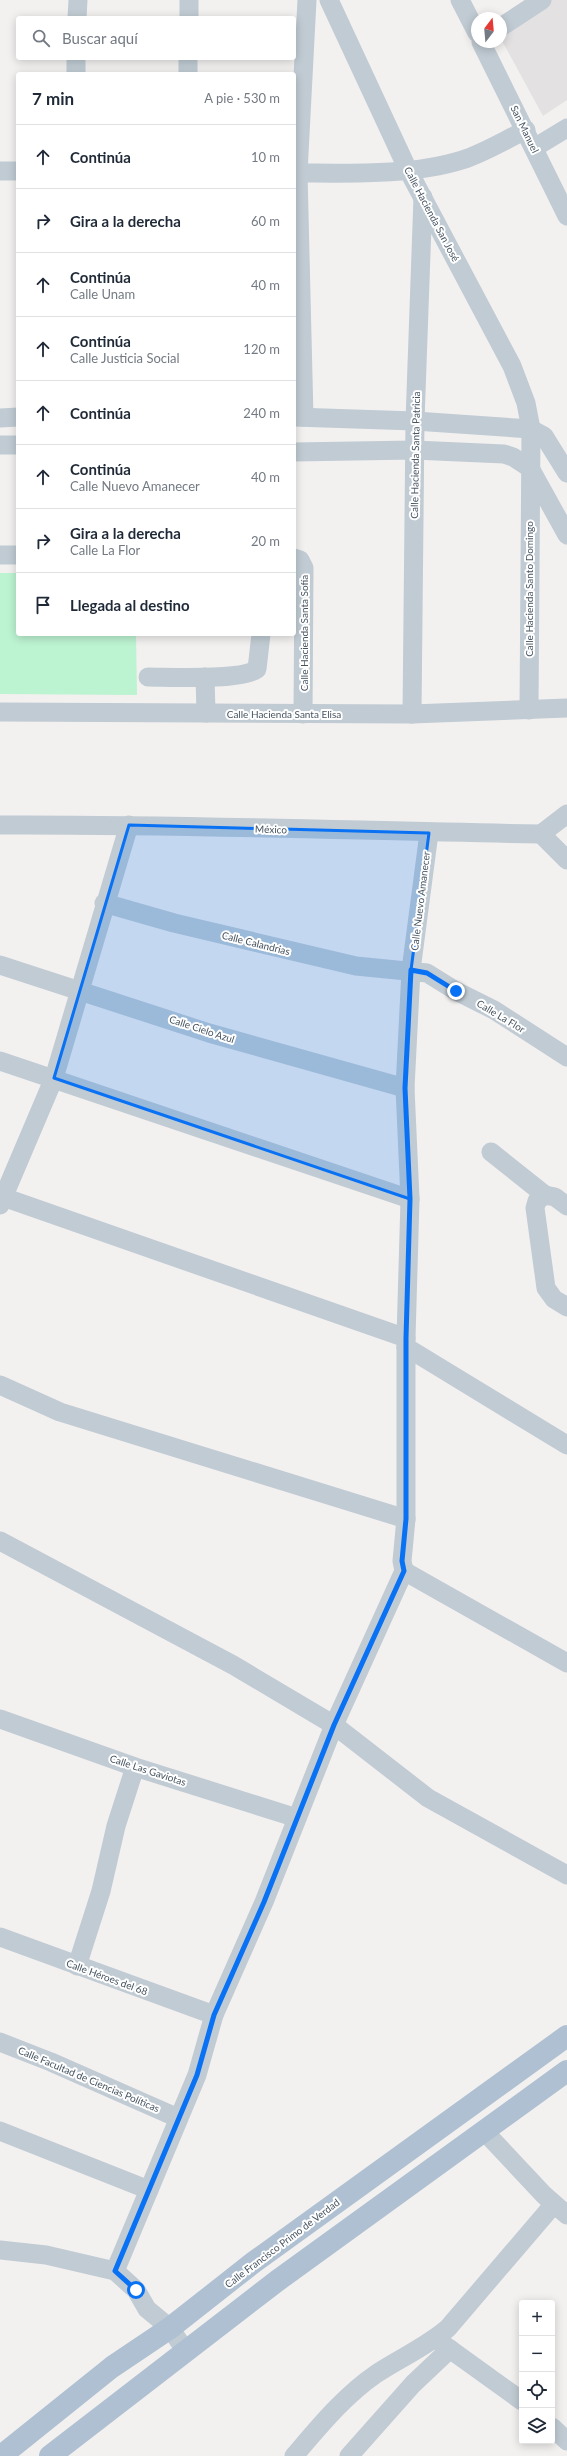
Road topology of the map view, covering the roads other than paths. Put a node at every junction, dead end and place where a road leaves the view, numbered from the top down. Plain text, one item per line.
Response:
1 (78, 0) edge
2 (189, 0) edge
3 (307, 0) edge
4 (329, 0) edge
5 (460, 0) edge
6 (542, 0) edge
7 (78, 16) edge
8 (189, 16) edge
9 (471, 21) edge
10 (507, 23) edge
11 (484, 48) edge
12 (76, 60) edge
13 (188, 60) edge
14 (76, 72) edge
15 (188, 72) edge
16 (567, 128) edge
17 (526, 130) junction
18 (534, 148) junction
19 (408, 170) junction
20 (0, 171) edge
21 (16, 171) edge
22 (296, 173) edge
23 (423, 197) junction
24 (567, 216) edge
25 (16, 417) edge
26 (299, 417) edge
27 (0, 418) edge
28 (415, 421) junction
29 (531, 429) junction
30 (0, 445) edge
31 (16, 445) edge
32 (414, 450) junction
33 (296, 452) edge
34 (530, 468) junction
35 (567, 473) edge
36 (567, 535) edge
37 (0, 555) edge
38 (16, 556) edge
39 (296, 559) edge
40 (261, 636) edge
41 (148, 677) dead end
42 (205, 677) junction
43 (567, 708) edge
44 (528, 710) junction
45 (0, 712) edge
46 (206, 713) junction
47 (303, 714) junction
48 (412, 714) junction
49 (567, 814) edge
50 (0, 825) edge
51 (129, 825) junction
52 (429, 833) junction
53 (541, 834) junction
54 (567, 860) edge
55 (104, 903) junction
56 (0, 965) edge
57 (411, 970) junction
58 (80, 989) junction
59 (567, 1057) edge
60 (0, 1061) edge
61 (54, 1078) junction
62 (405, 1088) junction
63 (491, 1152) dead end
64 (545, 1195) junction
65 (1, 1199) edge
66 (410, 1199) junction
67 (567, 1206) edge
68 (567, 1307) edge
69 (406, 1342) junction
70 (0, 1386) edge
71 (567, 1445) edge
72 (406, 1519) junction
73 (0, 1540) edge
74 (404, 1571) junction
75 (567, 1663) edge
76 (0, 1719) edge
77 (334, 1725) junction
78 (135, 1766) junction
79 (297, 1818) junction
80 (567, 1875) edge
81 (0, 1937) edge
82 (77, 1966) junction
83 (214, 2015) junction
84 (567, 2036) edge
85 (0, 2042) edge
86 (567, 2070) edge
87 (178, 2118) junction
88 (0, 2131) edge
89 (484, 2131) junction
90 (149, 2190) junction
91 (561, 2209) edge
92 (0, 2250) edge
93 (115, 2271) junction
94 (170, 2328) junction
95 (443, 2344) junction
96 (185, 2350) junction
97 (519, 2399) edge
98 (555, 2430) edge
99 (567, 2441) edge
100 (1, 2456) edge
101 (50, 2456) edge
102 (294, 2456) edge
103 (349, 2456) edge

1 - 7 street
2 - 8 street
3 - 22 street
4 - 19 street, Calle Hacienda San José
5 - 9 street
6 - 10 street
11 - 17 street, San Manuel
12 - 14 street
13 - 15 street
16 - 18 street
17 - 18 street, San Manuel
17 - 19 street
18 - 24 street, San Manuel
19 - 22 street
19 - 23 street, Calle Hacienda San José
20 - 21 street
22 - 26 street
23 - 28 street, Calle Hacienda Santa Patricia
23 - 29 street, Calle Hacienda San José
25 - 27 street
26 - 28 street
28 - 29 street
28 - 32 street, Calle Hacienda Santa Patricia
29 - 34 street, Calle Hacienda San José
29 - 35 street
30 - 31 street
32 - 33 street
32 - 34 street
32 - 48 street, Calle Hacienda Santa Patricia
34 - 36 street
34 - 44 street, Calle Hacienda Santo Domingo
37 - 38 street
39 - 47 street, Calle Hacienda Santa Sofía
40 - 42 street
41 - 42 street
42 - 46 street
43 - 44 street, Calle Hacienda Santa Elisa
44 - 48 street, Calle Hacienda Santa Elisa
45 - 46 street, Calle Hacienda Santa Elisa
46 - 47 street, Calle Hacienda Santa Elisa
47 - 48 street, Calle Hacienda Santa Elisa
49 - 53 street
50 - 51 street, México
51 - 52 street, México
51 - 55 street
52 - 53 street, México
52 - 57 street, Calle Nuevo Amanecer
53 - 54 street
55 - 57 street, Calle Calandrias
55 - 58 street
56 - 58 street, Calle Cielo Azul
57 - 59 street, Calle La Flor
57 - 62 street, Calle Nuevo Amanecer
58 - 61 street
58 - 62 street, Calle Cielo Azul
60 - 61 street
61 - 65 street
61 - 66 street
62 - 66 street, Calle Nuevo Amanecer
63 - 64 street
64 - 67 street
64 - 68 street
65 - 69 street
66 - 69 street, Calle Nuevo Amanecer
69 - 71 street
69 - 72 street, Calle Nuevo Amanecer
70 - 72 street
72 - 74 street, Calle Nuevo Amanecer
73 - 77 street
74 - 75 street
74 - 77 street
76 - 78 street, Calle Las Gaviotas
77 - 79 street
77 - 80 street
78 - 79 street, Calle Las Gaviotas
78 - 82 street
79 - 83 street
81 - 82 street, Calle Héroes del 68
82 - 83 street, Calle Héroes del 68
83 - 87 street
84 - 94 main road, Calle Francisco Primo de Verdad
85 - 87 street, Calle Facultad de Ciencias Políticas
86 - 89 main road
87 - 90 street
88 - 90 street
89 - 91 street
89 - 96 main road
90 - 93 street
91 - 95 street
92 - 93 street
93 - 94 street
94 - 96 street
94 - 100 main road, Calle Francisco Primo de Verdad
95 - 97 street
95 - 102 street
95 - 103 street
96 - 101 main road
98 - 99 street

